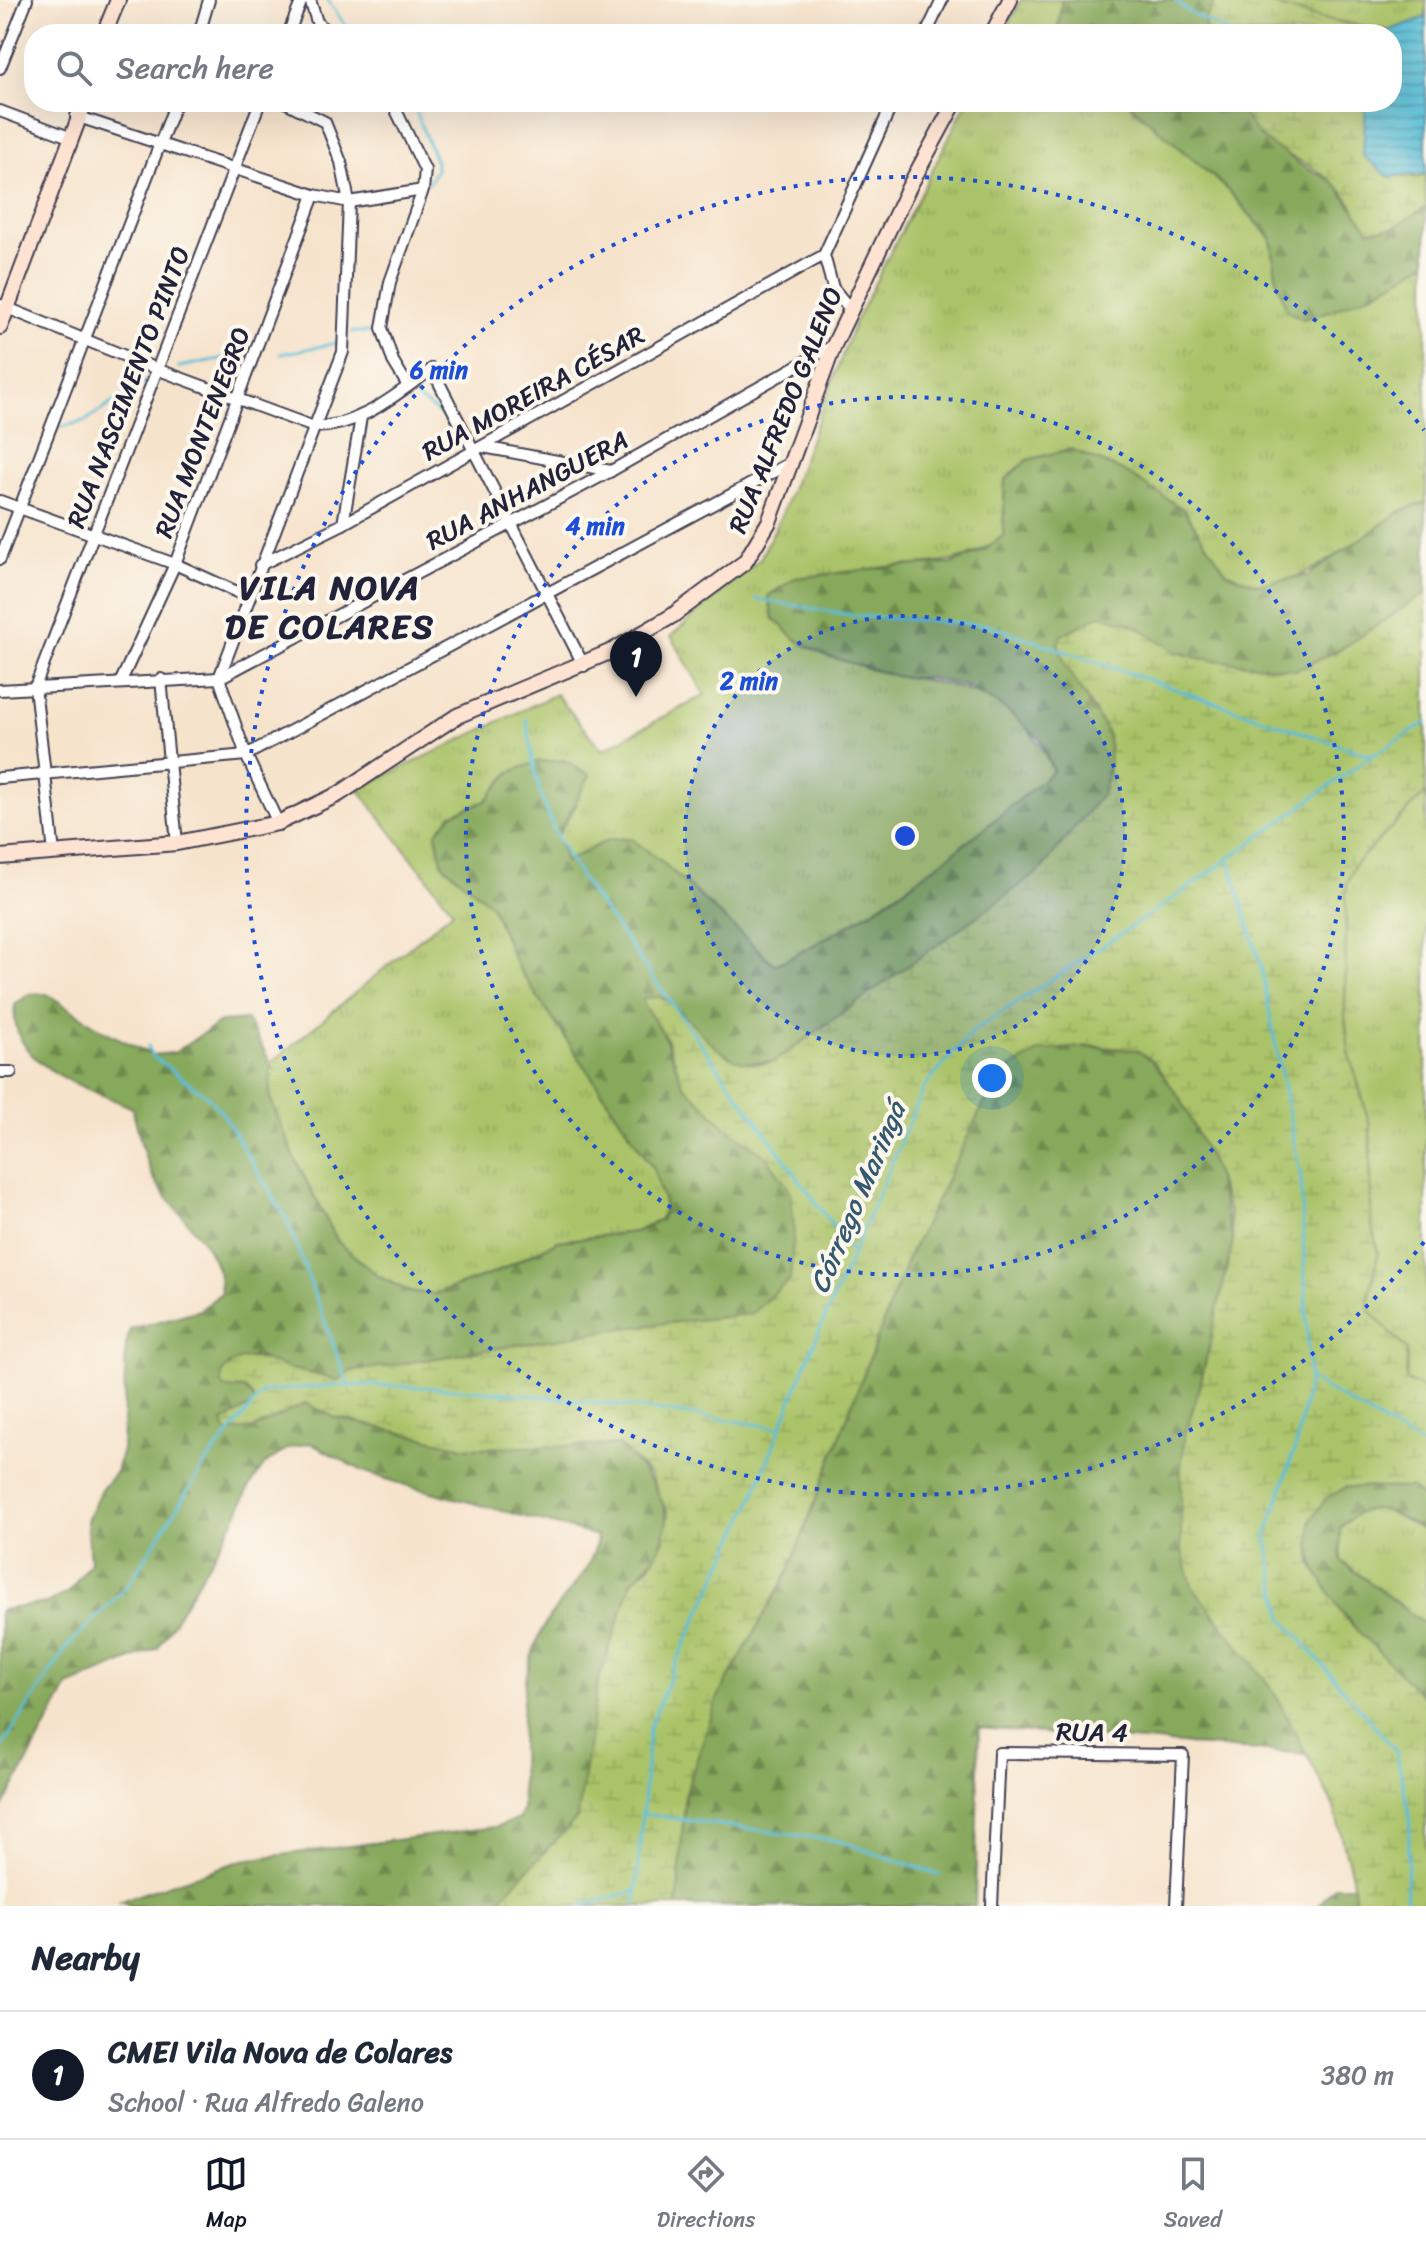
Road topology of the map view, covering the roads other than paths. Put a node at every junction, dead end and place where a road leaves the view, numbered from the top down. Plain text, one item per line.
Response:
1 (27, 0) edge
2 (118, 0) edge
3 (125, 0) edge
4 (209, 0) edge
5 (302, 0) edge
6 (310, 0) edge
7 (942, 0) edge
8 (1010, 0) edge
9 (108, 24) edge
10 (116, 24) edge
11 (202, 24) edge
12 (292, 24) edge
13 (319, 24) edge
14 (931, 24) edge
15 (997, 24) edge
16 (0, 68) edge
17 (0, 111) edge
18 (77, 112) edge
19 (79, 112) edge
20 (172, 112) edge
21 (256, 112) edge
22 (305, 112) edge
23 (397, 112) edge
24 (888, 112) edge
25 (950, 112) edge
26 (68, 136) junction
27 (158, 145) junction
28 (235, 170) junction
29 (423, 190) junction
30 (314, 195) junction
31 (349, 202) junction
32 (824, 255) junction
33 (2, 305) edge
34 (850, 309) junction
35 (0, 327) edge
36 (84, 338) junction
37 (834, 345) junction
38 (159, 370) junction
39 (408, 386) junction
40 (239, 398) junction
41 (361, 417) junction
42 (314, 427) junction
43 (479, 449) junction
44 (792, 462) junction
45 (611, 471) junction
46 (0, 501) edge
47 (20, 509) junction
48 (343, 524) junction
49 (512, 524) junction
50 (94, 536) junction
51 (0, 559) edge
52 (175, 564) junction
53 (260, 565) junction
54 (550, 595) junction
55 (248, 597) junction
56 (584, 666) junction
57 (219, 678) junction
58 (161, 679) junction
59 (121, 681) junction
60 (35, 687) junction
61 (0, 690) edge
62 (246, 755) junction
63 (169, 763) junction
64 (44, 775) junction
65 (0, 778) edge
66 (278, 823) junction
67 (177, 843) junction
68 (54, 853) junction
69 (0, 857) edge
70 (992, 1906) edge
71 (1176, 1906) edge

1 - 16 street
2 - 9 street
3 - 10 street
4 - 11 street
5 - 12 street
6 - 13 street
7 - 14 street
8 - 15 street
17 - 26 street
18 - 26 street
19 - 27 street
20 - 27 street
21 - 28 street, RUA NASCIMENTO PINTO
22 - 31 street
23 - 29 street
24 - 32 street
25 - 34 street, RUA ALFREDO GALENO
26 - 33 street
27 - 28 street
27 - 36 street
28 - 30 street
28 - 38 street, RUA NASCIMENTO PINTO
29 - 31 street
29 - 39 street
30 - 31 street
30 - 40 street, RUA MONTENEGRO
31 - 42 street
32 - 34 street
32 - 43 street, RUA MOREIRA CÉSAR
33 - 35 street
33 - 36 street
34 - 37 street, RUA ALFREDO GALENO
36 - 38 street
36 - 47 street
37 - 44 street, RUA ALFREDO GALENO
37 - 45 street, RUA ANHANGUERA
38 - 40 street
38 - 50 street, RUA NASCIMENTO PINTO
39 - 41 street
39 - 43 street
40 - 42 street
40 - 52 street, RUA MONTENEGRO
41 - 42 street
41 - 48 street
42 - 53 street
43 - 45 street
43 - 48 street, RUA MOREIRA CÉSAR
43 - 49 street
44 - 54 street
44 - 56 street, RUA ALFREDO GALENO
45 - 49 street, RUA ANHANGUERA
46 - 47 street
47 - 50 street
47 - 51 street
48 - 53 street, RUA MOREIRA CÉSAR
49 - 54 street
49 - 57 street, RUA ANHANGUERA
50 - 52 street
50 - 60 street, RUA NASCIMENTO PINTO
52 - 55 street
52 - 59 street, RUA MONTENEGRO
53 - 55 street
54 - 56 street
54 - 62 street
55 - 57 street
56 - 66 street, RUA ALFREDO GALENO
57 - 58 street, RUA ANHANGUERA
57 - 62 street
58 - 59 street, RUA ANHANGUERA
58 - 63 street
59 - 60 street, RUA ANHANGUERA
60 - 61 street, RUA ANHANGUERA
60 - 64 street
62 - 63 street
62 - 66 street
63 - 64 street
63 - 67 street
64 - 65 street
64 - 68 street
66 - 67 street, RUA ALFREDO GALENO
67 - 68 street, RUA ALFREDO GALENO
68 - 69 street, RUA ALFREDO GALENO
70 - 71 street, RUA 4

